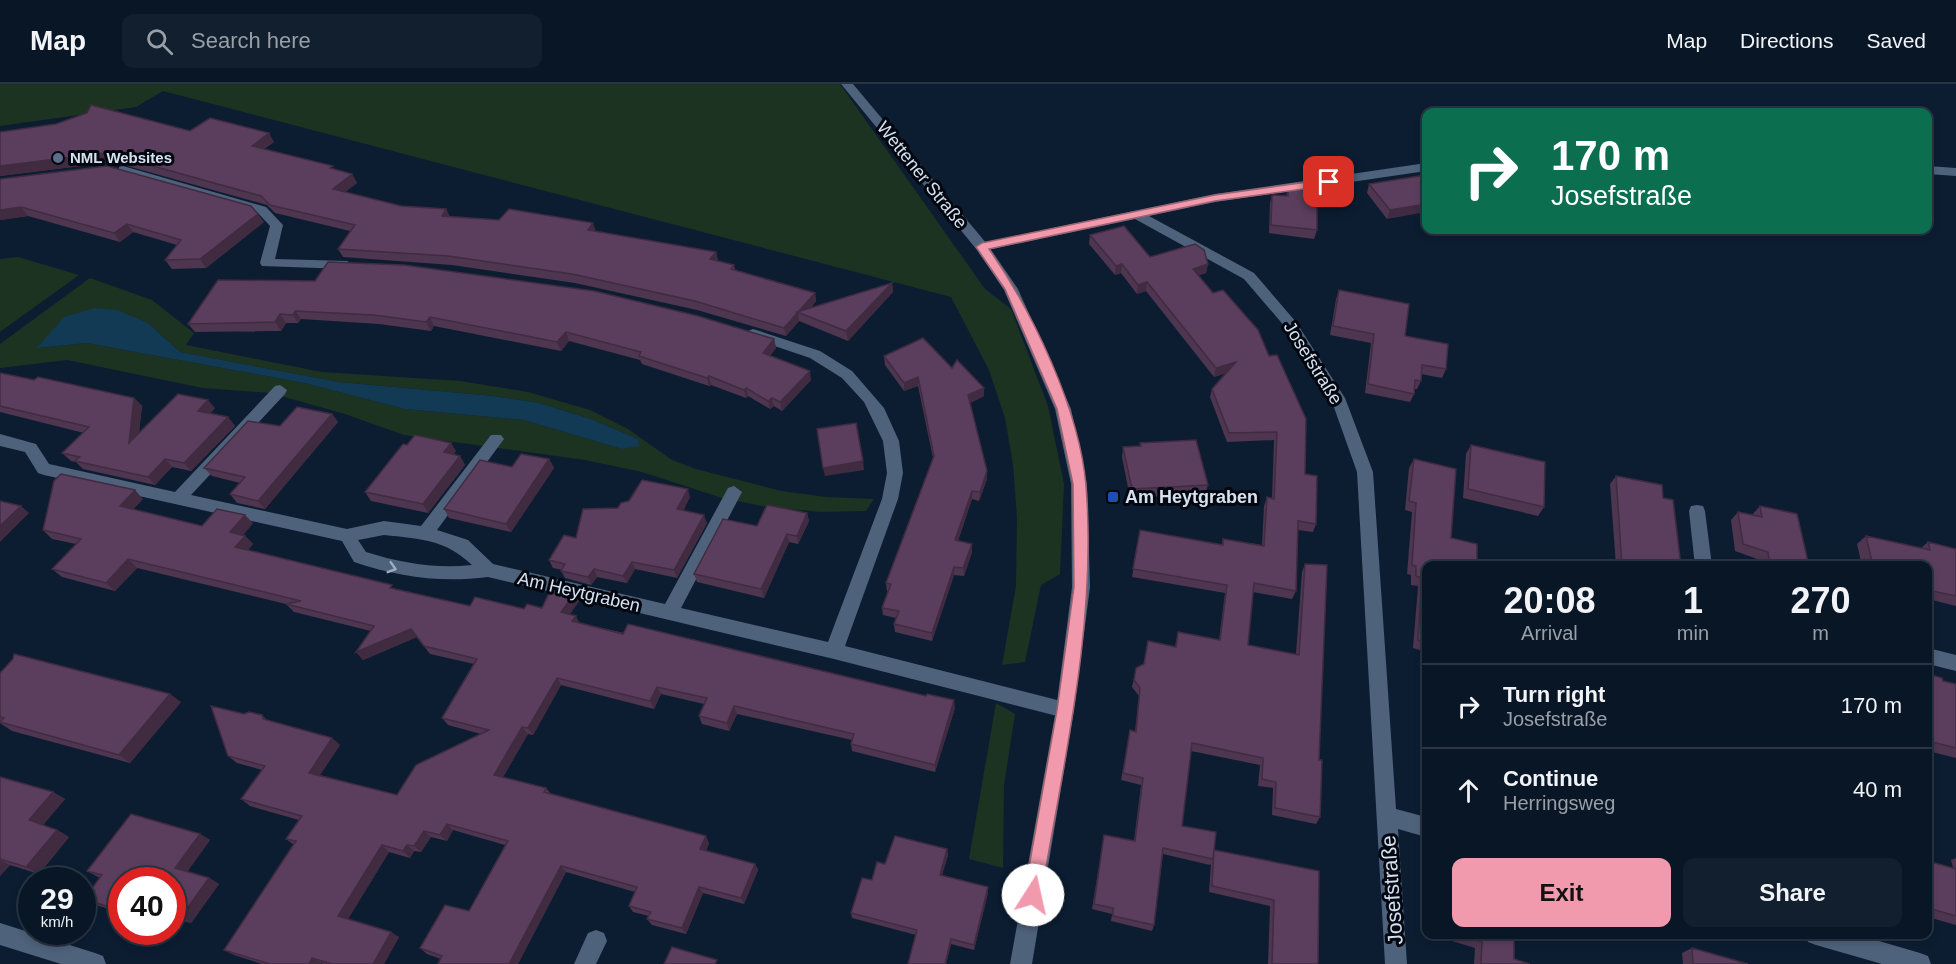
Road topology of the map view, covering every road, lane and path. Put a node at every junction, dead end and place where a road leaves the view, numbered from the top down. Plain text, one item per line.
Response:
1 (847, 84) edge
2 (1422, 168) edge
3 (102, 169) edge
4 (1932, 170) edge
5 (1956, 172) edge
6 (1134, 213) junction
7 (982, 247) junction
8 (361, 265) edge
9 (734, 328) edge
10 (280, 390) dead end
11 (496, 439) dead end
12 (0, 440) edge
13 (734, 492) dead end
14 (180, 497) junction
15 (1697, 511) dead end
16 (425, 533) junction
17 (347, 536) junction
18 (1703, 561) edge
19 (488, 570) junction
20 (669, 613) junction
21 (834, 651) junction
22 (1932, 657) edge
23 (1956, 663) edge
24 (1065, 710) junction
25 (1387, 816) junction
26 (1422, 826) edge
27 (0, 934) edge
28 (1833, 939) edge
29 (596, 941) dead end
30 (95, 964) edge
31 (585, 964) edge
32 (1020, 964) edge
33 (1396, 964) edge
34 (1920, 964) edge

1 - 7 street, Wettener Straße
2 - 6 street
3 - 8 street
4 - 5 street
6 - 7 street
6 - 25 street, Josefstraße
7 - 24 street, Wettener Straße
9 - 21 street
10 - 14 street
11 - 16 street
12 - 14 street
13 - 20 street
14 - 17 street
15 - 18 street
16 - 17 street
16 - 19 street
17 -> 19 street, Am Heytgraben
19 - 20 street, Am Heytgraben
20 - 21 street, Am Heytgraben
21 - 24 street, Am Heytgraben
22 - 23 street
24 - 32 street, Wettener Straße
25 - 26 street, Josefstraße
25 - 33 street, Josefstraße
27 - 30 street
28 - 34 street
29 - 31 street

